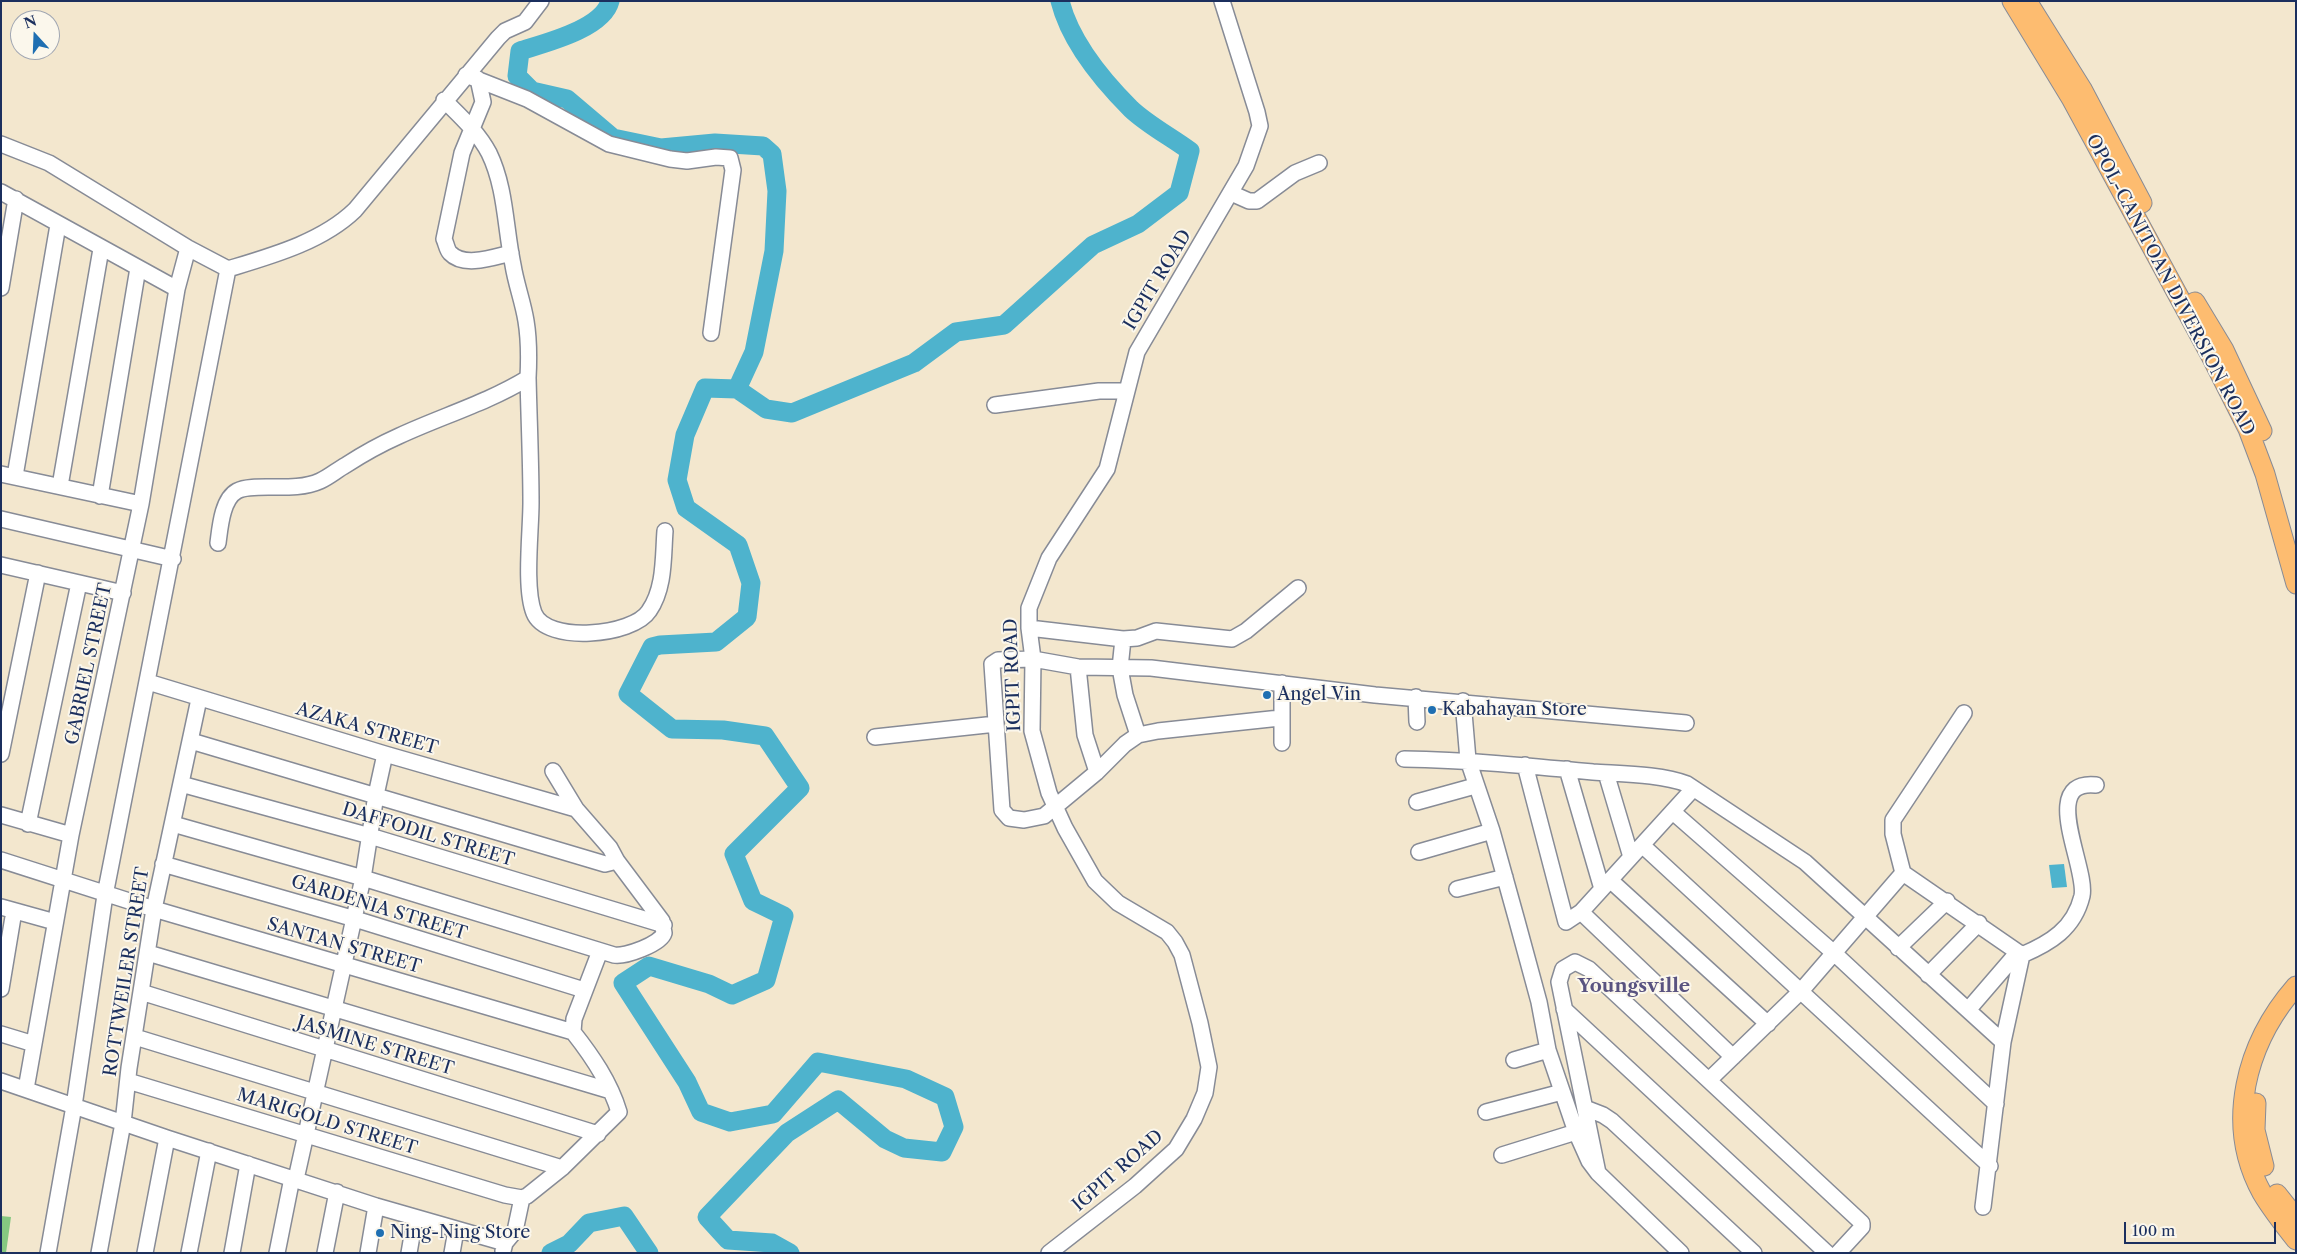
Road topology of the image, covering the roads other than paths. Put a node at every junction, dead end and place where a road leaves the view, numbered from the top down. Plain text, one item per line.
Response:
1 (541, 1) edge
2 (1222, 1) edge
3 (2012, 1) edge
4 (2027, 1) edge
5 (472, 77) junction
6 (444, 100) junction
7 (472, 129) junction
8 (1, 144) edge
9 (1319, 163) dead end
10 (1, 192) edge
11 (1231, 193) junction
12 (16, 200) junction
13 (58, 225) junction
14 (101, 248) junction
15 (188, 248) junction
16 (511, 253) junction
17 (138, 268) junction
18 (228, 269) junction
19 (1, 288) edge
20 (177, 290) junction
21 (711, 333) dead end
22 (528, 378) junction
23 (1125, 392) junction
24 (995, 405) dead end
25 (8, 475) edge
26 (60, 486) junction
27 (100, 496) junction
28 (141, 504) junction
29 (1, 519) edge
30 (665, 530) dead end
31 (2296, 542) edge
32 (218, 543) dead end
33 (132, 549) junction
34 (173, 559) junction
35 (1, 564) edge
36 (38, 573) junction
37 (79, 583) junction
38 (2296, 584) edge
39 (1298, 588) dead end
40 (123, 593) junction
41 (1029, 628) junction
42 (1123, 639) junction
43 (1032, 659) junction
44 (1078, 667) junction
45 (1120, 668) junction
46 (148, 682) junction
47 (1282, 683) junction
48 (1416, 697) junction
49 (200, 699) junction
50 (1463, 701) junction
51 (1964, 713) dead end
52 (1280, 718) junction
53 (1417, 722) dead end
54 (1686, 722) dead end
55 (996, 724) junction
56 (1138, 735) junction
57 (875, 737) dead end
58 (190, 741) junction
59 (1282, 743) dead end
60 (1, 754) edge
61 (385, 754) junction
62 (1404, 759) dead end
63 (1468, 760) junction
64 (1525, 765) junction
65 (1567, 769) junction
66 (553, 771) dead end
67 (1097, 772) junction
68 (1606, 773) junction
69 (181, 784) junction
70 (2096, 785) dead end
71 (1475, 786) junction
72 (1693, 788) junction
73 (376, 795) junction
74 (1417, 802) dead end
75 (1055, 808) junction
76 (576, 809) junction
77 (1673, 812) junction
78 (1, 814) edge
79 (28, 824) junction
80 (173, 824) junction
81 (1492, 832) junction
82 (71, 835) junction
83 (370, 836) junction
84 (1642, 846) junction
85 (1419, 852) dead end
86 (1631, 857) junction
87 (1, 860) edge
88 (616, 861) junction
89 (163, 864) junction
90 (1903, 873) junction
91 (363, 878) junction
92 (1505, 878) junction
93 (63, 880) junction
94 (1606, 885) junction
95 (1458, 889) dead end
96 (105, 894) junction
97 (1947, 902) junction
98 (8, 909) edge
99 (154, 909) junction
100 (1582, 912) junction
101 (1864, 917) junction
102 (355, 919) junction
103 (55, 922) junction
104 (1978, 923) junction
105 (664, 925) junction
106 (1898, 948) junction
107 (600, 951) junction
108 (148, 953) junction
109 (1834, 953) junction
110 (2020, 953) junction
111 (345, 965) junction
112 (1928, 975) junction
113 (2296, 986) edge
114 (1, 989) edge
115 (584, 990) junction
116 (1801, 991) junction
117 (141, 992) junction
118 (2296, 1004) edge
119 (333, 1009) junction
120 (1564, 1009) junction
121 (1968, 1010) junction
122 (1768, 1024) junction
123 (573, 1032) junction
124 (1, 1034) edge
125 (135, 1037) junction
126 (2003, 1042) junction
127 (34, 1044) junction
128 (324, 1050) junction
129 (1548, 1050) junction
130 (1733, 1057) junction
131 (1514, 1060) dead end
132 (1, 1080) edge
133 (1709, 1080) junction
134 (128, 1081) junction
135 (26, 1089) junction
136 (612, 1091) junction
137 (1562, 1092) junction
138 (315, 1093) junction
139 (1996, 1104) junction
140 (74, 1106) junction
141 (1585, 1108) junction
142 (1486, 1112) dead end
143 (123, 1123) junction
144 (1576, 1132) junction
145 (598, 1134) junction
146 (305, 1136) junction
147 (166, 1138) junction
148 (209, 1151) junction
149 (1502, 1155) dead end
150 (248, 1164) junction
151 (1990, 1166) junction
152 (562, 1168) junction
153 (1598, 1173) junction
154 (294, 1178) junction
155 (337, 1192) junction
156 (519, 1198) junction
157 (376, 1206) junction
158 (1983, 1207) dead end
159 (415, 1218) junction
160 (2296, 1218) edge
161 (456, 1230) junction
162 (2296, 1240) edge
163 (504, 1248) edge
164 (48, 1253) edge
165 (99, 1253) edge
166 (145, 1253) edge
167 (189, 1253) edge
168 (232, 1253) edge
169 (278, 1253) edge
170 (325, 1253) edge
171 (368, 1253) edge
172 (409, 1253) edge
173 (452, 1253) edge
174 (1049, 1253) edge
175 (1681, 1253) edge
176 (1754, 1253) edge
177 (1827, 1253) edge
178 (1838, 1253) edge

1 - 5 street
2 - 11 street, IGPIT ROAD
3 - 38 main road, OPOL-CANITOAN DIVERSION ROAD
4 - 31 main road, OPOL-CANITOAN DIVERSION ROAD
5 - 6 street
5 - 7 street
5 - 21 street
6 - 7 street
6 - 18 street
7 - 16 street
7 - 16 street
8 - 15 street
9 - 11 street
10 - 12 street
11 - 23 street, IGPIT ROAD
12 - 13 street
12 - 19 street
13 - 14 street
13 - 25 street
14 - 17 street
14 - 26 street
15 - 18 street
15 - 20 street, GABRIEL STREET
16 - 22 street
17 - 20 street
17 - 27 street
18 - 34 street
20 - 28 street, GABRIEL STREET
22 - 30 street
22 - 32 street
23 - 24 street
23 - 41 street, IGPIT ROAD
25 - 26 street
26 - 27 street
27 - 28 street
28 - 33 street, GABRIEL STREET
29 - 33 street
33 - 34 street
33 - 40 street, GABRIEL STREET
34 - 46 street
35 - 36 street
36 - 37 street
36 - 60 street
37 - 40 street
37 - 79 street
39 - 42 street
40 - 82 street, GABRIEL STREET
41 - 42 street
41 - 43 street, IGPIT ROAD
42 - 45 street
43 - 44 street
43 - 55 street
43 - 75 street, IGPIT ROAD
44 - 45 street
44 - 67 street
45 - 47 street
45 - 56 street
46 - 49 street, AZAKA STREET
46 - 96 street
47 - 48 street
47 - 52 street
48 - 50 street
48 - 53 street
49 - 58 street, ROTTWEILER STREET
49 - 61 street, AZAKA STREET
50 - 54 street
50 - 63 street
51 - 90 street
52 - 56 street
52 - 59 street
55 - 57 street
55 - 75 street
56 - 67 street
58 - 69 street, ROTTWEILER STREET
58 - 73 street
61 - 73 street
61 - 76 street, AZAKA STREET
62 - 63 street
63 - 64 street
63 - 71 street
64 - 65 street
64 - 100 street
65 - 68 street
65 - 94 street
66 - 76 street
67 - 75 street
68 - 72 street
68 - 86 street
69 - 80 street, ROTTWEILER STREET
69 - 83 street, DAFFODIL STREET
70 - 110 street
71 - 74 street
71 - 81 street
72 - 77 street
72 - 101 street
73 - 83 street
73 - 88 street
75 - 174 street, IGPIT ROAD
76 - 88 street
77 - 84 street
77 - 109 street
78 - 79 street
79 - 82 street
80 - 89 street, ROTTWEILER STREET
80 - 91 street
81 - 85 street
81 - 92 street
82 - 93 street, GABRIEL STREET
83 - 91 street
83 - 105 street, DAFFODIL STREET
84 - 86 street
84 - 116 street
86 - 94 street
87 - 93 street, SANTAN STREET
88 - 105 street
89 - 99 street, ROTTWEILER STREET
89 - 102 street, GARDENIA STREET
90 - 97 street
90 - 101 street
91 - 102 street
91 - 107 street
92 - 95 street
92 - 129 street
93 - 96 street, SANTAN STREET
93 - 103 street, GABRIEL STREET
94 - 100 street
94 - 122 street
96 - 99 street, SANTAN STREET
96 - 140 street
97 - 104 street
97 - 106 street
98 - 103 street
98 - 114 street
99 - 108 street, ROTTWEILER STREET
99 - 111 street, SANTAN STREET
100 - 130 street
101 - 106 street
101 - 109 street
102 - 111 street
102 - 115 street, GARDENIA STREET
103 - 127 street, GABRIEL STREET
104 - 110 street
104 - 112 street
105 - 107 street
106 - 112 street
107 - 115 street
108 - 117 street, ROTTWEILER STREET
108 - 119 street
109 - 116 street
109 - 139 street
110 - 121 street
110 - 126 street
111 - 119 street
111 - 123 street, SANTAN STREET
112 - 121 street
113 - 162 main road
115 - 123 street
116 - 122 street
116 - 151 street
117 - 125 street, ROTTWEILER STREET
117 - 128 street, JASMINE STREET
118 - 160 main road
119 - 128 street
119 - 136 street
120 - 133 street
120 - 141 street
120 - 177 street
121 - 126 street
122 - 130 street
123 - 136 street
124 - 127 street
125 - 134 street, ROTTWEILER STREET
125 - 138 street
126 - 139 street
127 - 135 street, GABRIEL STREET
128 - 138 street
128 - 145 street, JASMINE STREET
129 - 131 street
129 - 137 street
130 - 133 street
132 - 135 street
133 - 178 street
134 - 143 street, ROTTWEILER STREET
134 - 146 street, MARIGOLD STREET
135 - 140 street
136 - 145 street
137 - 142 street
137 - 144 street
138 - 146 street
138 - 152 street
139 - 151 street
140 - 143 street
140 - 164 street
141 - 153 street
141 - 176 street
143 - 147 street
143 - 165 street, ROTTWEILER STREET
144 - 149 street
144 - 153 street
145 - 152 street
146 - 154 street
146 - 156 street, MARIGOLD STREET
147 - 148 street
147 - 166 street
148 - 150 street
148 - 167 street
150 - 154 street
150 - 168 street
151 - 158 street
152 - 156 street
153 - 175 street
154 - 155 street
154 - 169 street
155 - 157 street
155 - 170 street
156 - 163 street
157 - 159 street
157 - 171 street
159 - 161 street
159 - 172 street
161 - 163 street
161 - 173 street

